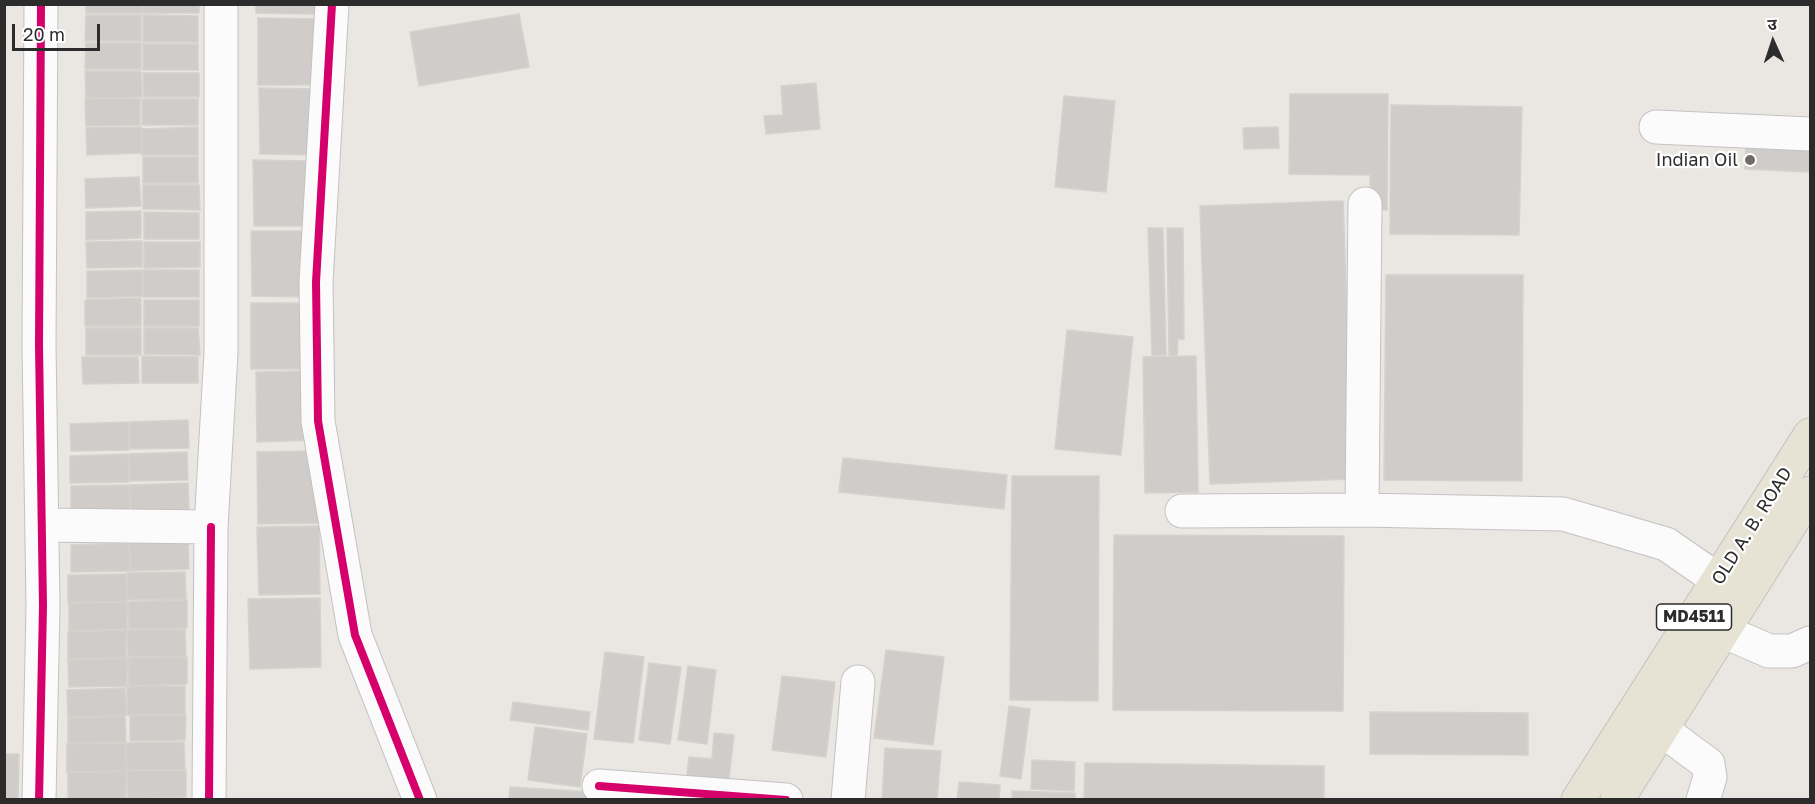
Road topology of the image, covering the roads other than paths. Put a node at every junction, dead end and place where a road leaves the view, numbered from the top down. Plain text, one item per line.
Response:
1 (41, 4) edge
2 (221, 4) edge
3 (332, 4) edge
4 (1656, 127) dead end
5 (1810, 134) edge
6 (1365, 204) dead end
7 (1810, 435) edge
8 (1810, 493) edge
9 (1362, 510) junction
10 (1182, 511) dead end
11 (42, 525) junction
12 (211, 527) junction
13 (1718, 580) junction
14 (1723, 631) junction
15 (1810, 643) edge
16 (858, 682) dead end
17 (1662, 730) junction
18 (599, 786) dead end
19 (39, 800) edge
20 (209, 800) edge
21 (420, 800) edge
22 (786, 800) edge
23 (848, 800) edge
24 (1578, 800) edge
25 (1617, 800) edge
26 (1703, 800) edge

1 - 11 street
2 - 12 street
3 - 21 street
4 - 5 street
6 - 9 street
7 - 13 main road, OLD A. B. ROAD / MD4511
8 - 14 main road, OLD A. B. ROAD / MD4511
9 - 10 street
9 - 13 street
11 - 12 street
11 - 19 street
12 - 20 street
13 - 24 main road, OLD A. B. ROAD / MD4511
14 - 15 street
14 - 17 main road, OLD A. B. ROAD / MD4511
16 - 23 street
17 - 25 main road, OLD A. B. ROAD / MD4511
17 - 26 street
18 - 22 street

